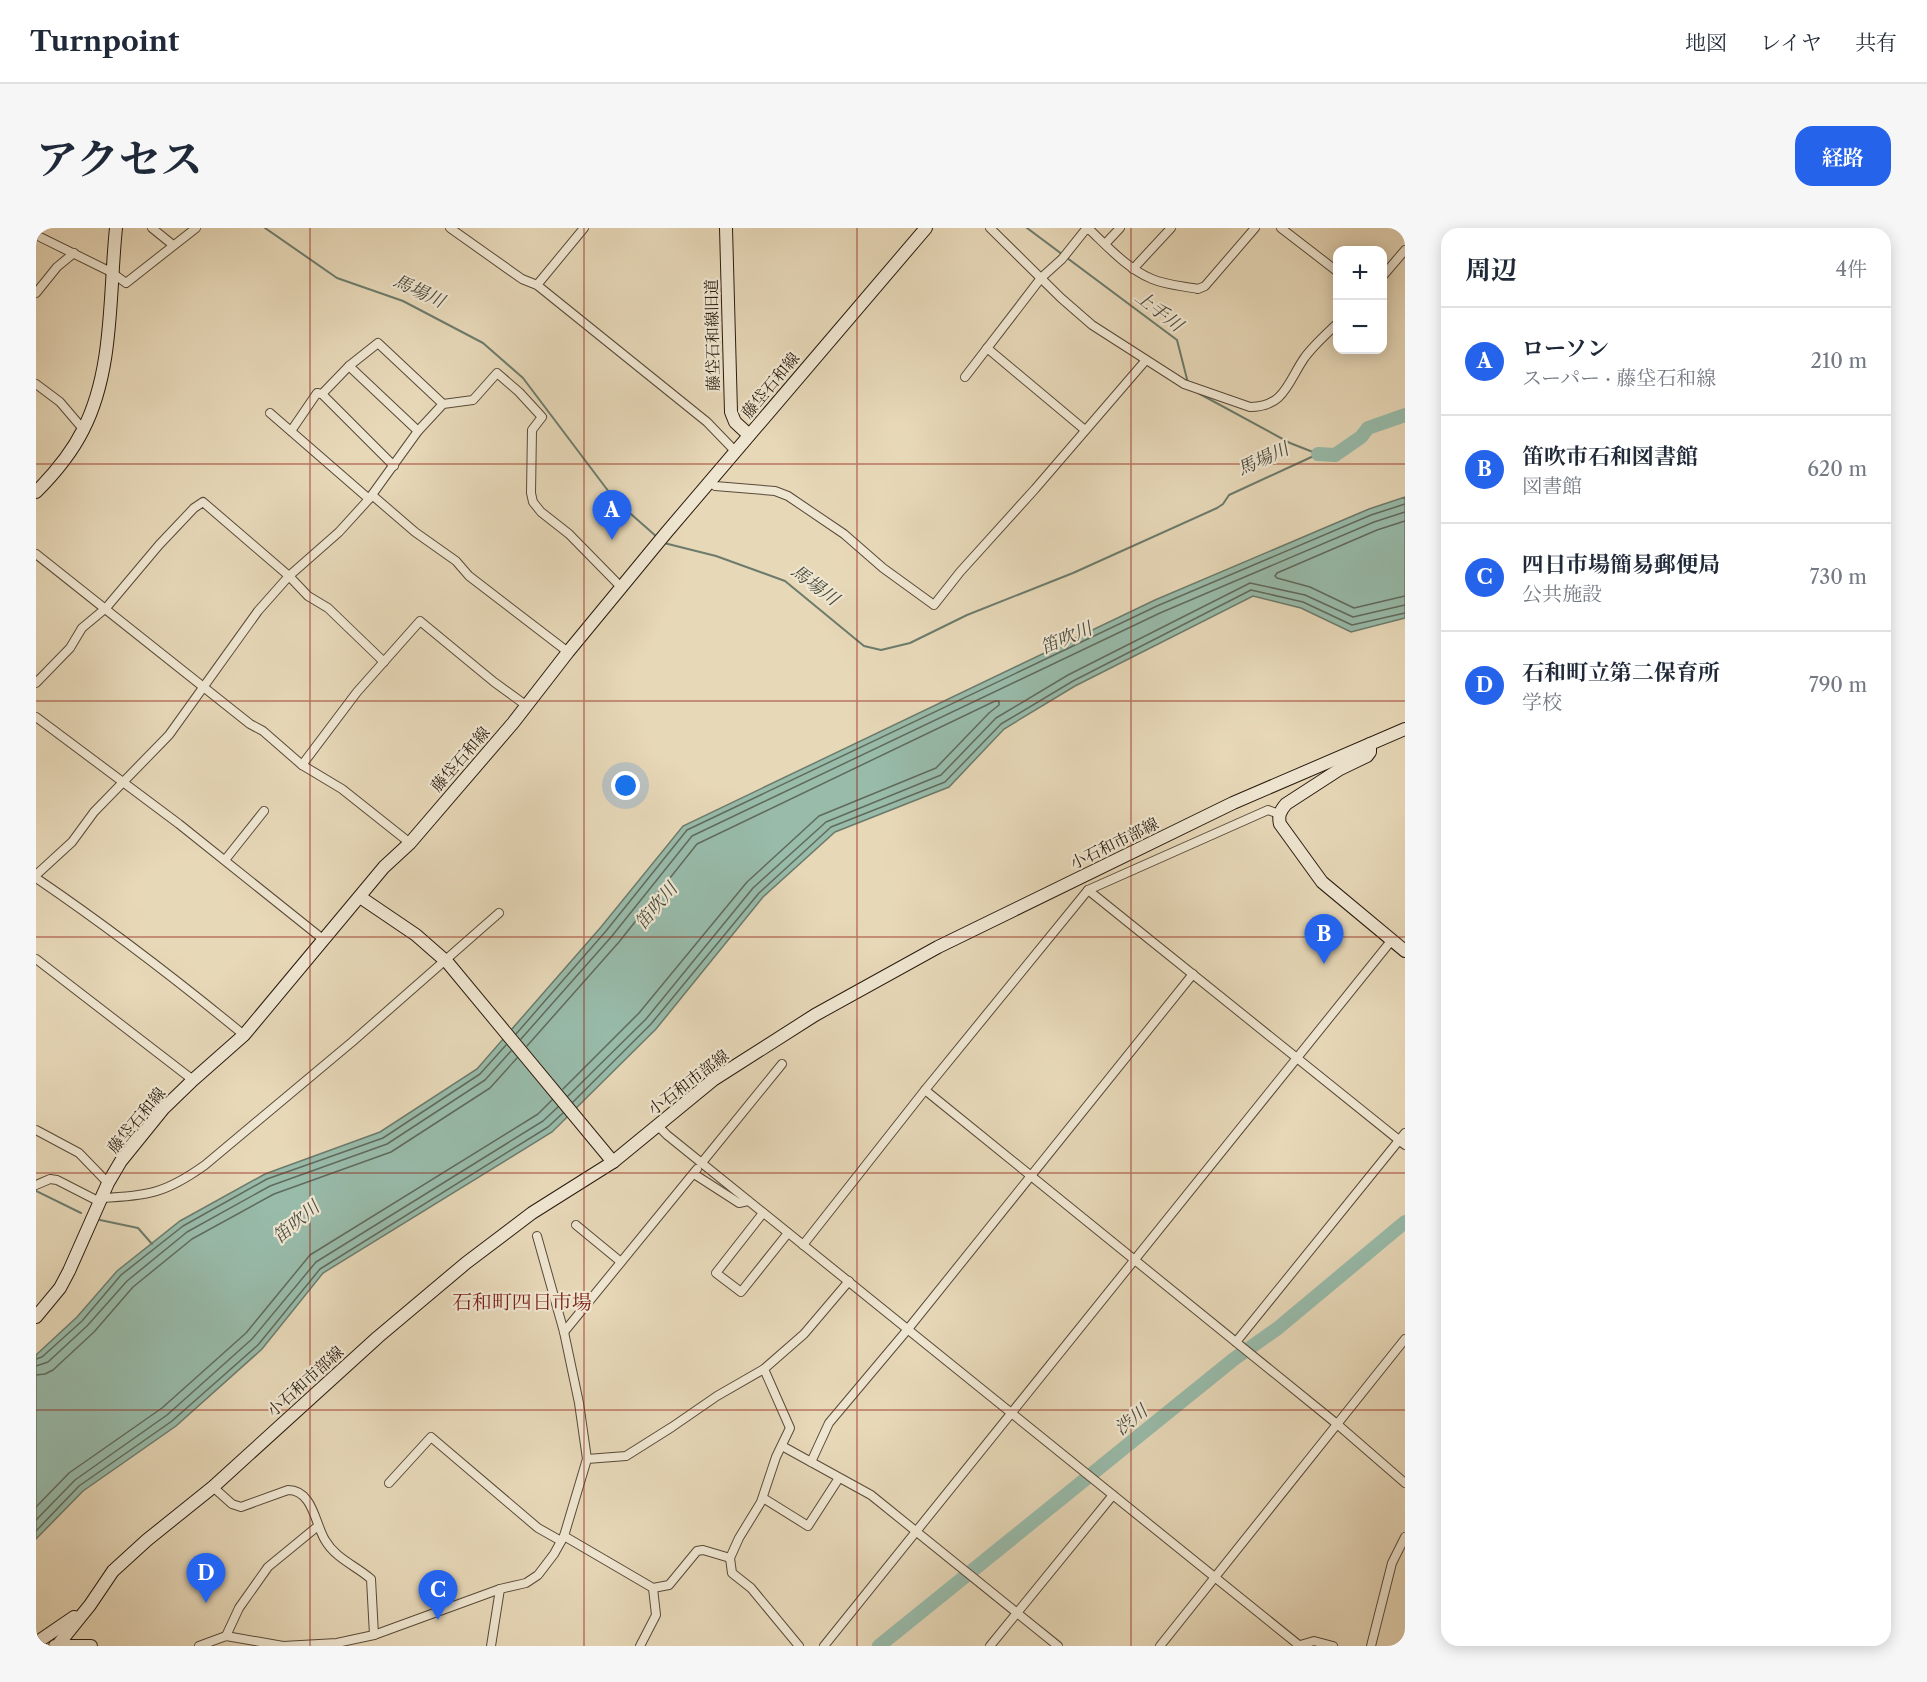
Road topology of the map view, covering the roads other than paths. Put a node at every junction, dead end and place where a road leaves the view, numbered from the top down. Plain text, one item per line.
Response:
1 (116, 228) edge
2 (152, 228) edge
3 (196, 228) edge
4 (450, 228) edge
5 (584, 228) edge
6 (726, 228) edge
7 (926, 228) edge
8 (990, 228) edge
9 (1120, 228) edge
10 (1171, 228) edge
11 (1255, 228) edge
12 (1281, 228) edge
13 (36, 235) edge
14 (1105, 244) junction
15 (173, 245) junction
16 (1405, 250) edge
17 (74, 253) junction
18 (1333, 268) edge
19 (1133, 269) junction
20 (111, 272) junction
21 (1387, 272) edge
22 (1041, 278) junction
23 (537, 285) junction
24 (36, 293) edge
25 (1333, 328) edge
26 (987, 348) junction
27 (1146, 360) junction
28 (349, 366) junction
29 (965, 377) dead end
30 (36, 384) edge
31 (322, 394) junction
32 (443, 404) junction
33 (270, 413) dead end
34 (83, 429) junction
35 (1085, 430) junction
36 (291, 431) junction
37 (418, 431) junction
38 (749, 435) junction
39 (735, 451) junction
40 (394, 466) junction
41 (709, 482) junction
42 (36, 492) edge
43 (370, 497) junction
44 (36, 554) edge
45 (289, 576) junction
46 (621, 587) junction
47 (106, 608) junction
48 (568, 652) junction
49 (384, 662) junction
50 (36, 683) edge
51 (205, 688) junction
52 (527, 706) junction
53 (36, 717) edge
54 (1405, 729) edge
55 (1370, 744) junction
56 (302, 765) junction
57 (123, 781) junction
58 (264, 811) dead end
59 (1280, 814) junction
60 (410, 843) junction
61 (225, 860) junction
62 (36, 876) edge
63 (1088, 890) junction
64 (360, 897) junction
65 (499, 913) dead end
66 (324, 940) junction
67 (1391, 941) junction
68 (1405, 951) edge
69 (36, 959) edge
70 (446, 962) junction
71 (1193, 975) junction
72 (244, 1035) junction
73 (1298, 1057) junction
74 (782, 1064) dead end
75 (193, 1080) junction
76 (924, 1090) junction
77 (658, 1126) junction
78 (36, 1130) edge
79 (1403, 1140) edge
80 (609, 1157) junction
81 (704, 1160) dead end
82 (1031, 1176) junction
83 (108, 1183) junction
84 (36, 1185) edge
85 (100, 1201) junction
86 (748, 1201) junction
87 (763, 1213) junction
88 (576, 1225) dead end
89 (788, 1233) junction
90 (537, 1236) dead end
91 (803, 1245) junction
92 (1134, 1260) junction
93 (621, 1262) junction
94 (849, 1281) junction
95 (36, 1317) edge
96 (908, 1329) junction
97 (564, 1332) junction
98 (1405, 1340) edge
99 (1238, 1344) junction
100 (764, 1369) junction
101 (1012, 1413) junction
102 (1337, 1424) junction
103 (782, 1446) junction
104 (587, 1459) junction
105 (811, 1462) junction
106 (839, 1478) junction
107 (388, 1483) dead end
108 (1405, 1483) edge
109 (213, 1486) junction
110 (1113, 1495) junction
111 (763, 1498) junction
112 (318, 1526) junction
113 (916, 1532) junction
114 (1405, 1537) edge
115 (562, 1538) junction
116 (730, 1558) junction
117 (1214, 1577) junction
118 (652, 1588) junction
119 (500, 1590) junction
120 (90, 1605) junction
121 (1017, 1612) junction
122 (74, 1624) junction
123 (374, 1635) junction
124 (226, 1636) junction
125 (36, 1643) edge
126 (88, 1645) edge
127 (56, 1646) edge
128 (199, 1646) edge
129 (490, 1646) edge
130 (640, 1646) edge
131 (799, 1646) edge
132 (824, 1646) edge
133 (990, 1646) edge
134 (1058, 1646) edge
135 (1160, 1646) edge
136 (1299, 1646) edge
137 (1334, 1646) edge
138 (1371, 1646) edge

1 - 20 main road
2 - 15 street
3 - 15 street
4 - 23 street
5 - 23 street
6 - 38 main road, 藤垈石和線旧道
7 - 38 main road, 藤垈石和線
8 - 22 street
9 - 14 street
10 - 19 street
11 - 19 street
12 - 18 street
13 - 17 street
14 - 19 street
14 - 22 street
15 - 20 street
16 - 21 street
17 - 20 street
17 - 24 street
20 - 34 main road
22 - 26 street
22 - 27 street
23 - 39 street
25 - 27 street
26 - 29 street
26 - 35 street
27 - 35 street
28 - 31 street
28 - 32 street
28 - 37 street
30 - 34 street
31 - 36 street
31 - 40 street
32 - 37 street
32 - 46 street
33 - 36 street
34 - 42 main road
35 - 41 street
36 - 43 street
37 - 40 street
38 - 39 main road, 藤垈石和線
39 - 41 main road, 藤垈石和線
40 - 43 street
41 - 46 main road, 藤垈石和線
43 - 45 street
43 - 48 street
44 - 47 street
45 - 47 street
45 - 49 street
45 - 51 street
46 - 48 main road, 藤垈石和線
47 - 50 street
47 - 51 street
48 - 52 main road, 藤垈石和線
49 - 52 street
49 - 56 street
51 - 56 street
51 - 57 street
52 - 60 main road, 藤垈石和線
53 - 57 street
54 - 55 main road, 小石和市部線
55 - 59 main road
55 - 77 main road, 小石和市部線
56 - 60 street
57 - 61 street
57 - 62 street
58 - 61 street
59 - 63 street
59 - 67 main road
60 - 64 main road, 藤垈石和線
61 - 66 street
62 - 72 street
63 - 71 street
63 - 76 street
64 - 66 main road, 藤垈石和線
64 - 70 main road
65 - 70 street
66 - 72 main road, 藤垈石和線
67 - 68 main road
67 - 73 street
69 - 75 street
70 - 80 main road
70 - 85 street
71 - 73 street
71 - 82 street
72 - 75 main road, 藤垈石和線
73 - 79 street
73 - 92 street
74 - 81 street
75 - 83 main road, 藤垈石和線
76 - 82 street
76 - 91 street
77 - 80 main road, 小石和市部線
77 - 86 street
78 - 83 street
79 - 99 street
80 - 109 main road, 小石和市部線
82 - 92 street
82 - 96 street
83 - 85 main road, 藤垈石和線
84 - 85 street
85 - 95 main road, 藤垈石和線
86 - 87 street
86 - 93 street
87 - 89 street
87 - 89 street
88 - 93 street
89 - 91 street
90 - 97 street
91 - 94 street
92 - 99 street
92 - 101 street
93 - 97 street
94 - 96 street
94 - 100 street
96 - 101 street
96 - 105 street
97 - 104 street
98 - 102 street
99 - 102 street
100 - 103 street
100 - 104 street
101 - 110 street
101 - 113 street
102 - 108 street
102 - 117 street
103 - 105 street
103 - 111 street
104 - 115 street
105 - 106 street
106 - 111 street
106 - 113 street
107 - 115 street
109 - 112 street
109 - 120 main road, 小石和市部線
110 - 117 street
110 - 121 street
111 - 116 street
112 - 123 street
112 - 124 street
113 - 121 street
113 - 132 street
114 - 138 street
115 - 118 street
115 - 119 street
116 - 118 street
116 - 131 street
117 - 135 street
117 - 136 street
118 - 130 street
119 - 123 street
119 - 129 street
120 - 122 main road, 小石和市部線
120 - 125 main road, 小石和市部線
121 - 133 street
121 - 134 street
122 - 126 main road, 小石和市部線
122 - 127 main road, 小石和市部線
123 - 124 street
124 - 128 street
126 - 127 main road, 小石和市部線
136 - 137 street

